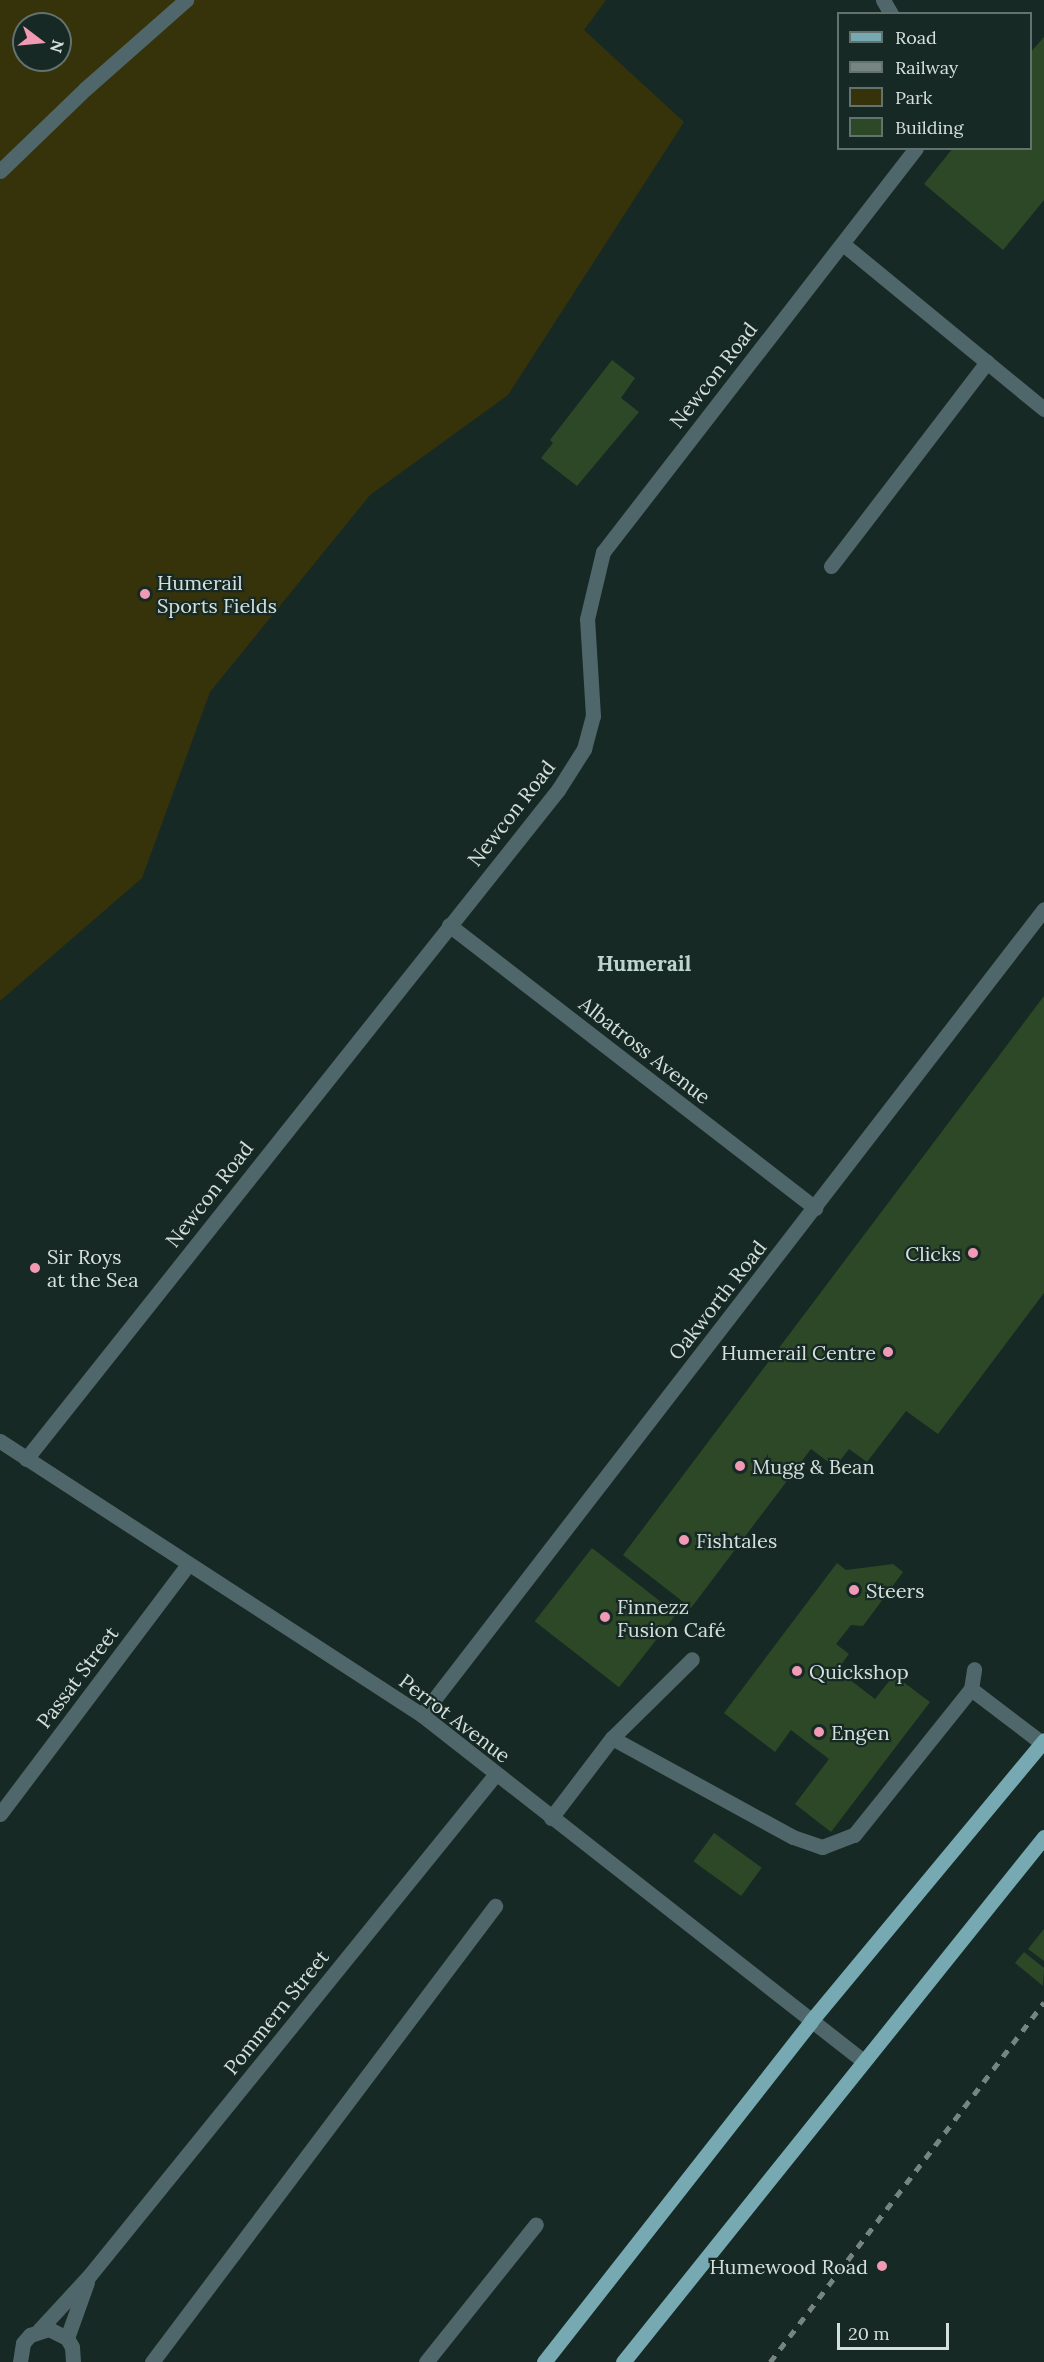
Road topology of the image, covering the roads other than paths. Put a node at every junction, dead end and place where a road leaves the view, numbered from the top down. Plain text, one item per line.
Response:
1 (186, 0) edge
2 (914, 150) edge
3 (0, 171) edge
4 (843, 244) junction
5 (987, 362) junction
6 (1044, 409) edge
7 (831, 566) dead end
8 (1044, 909) edge
9 (449, 926) junction
10 (814, 1208) junction
11 (0, 1441) edge
12 (26, 1459) junction
13 (187, 1566) junction
14 (692, 1659) dead end
15 (974, 1669) dead end
16 (971, 1689) junction
17 (422, 1715) junction
18 (612, 1738) junction
19 (1043, 1741) edge
20 (495, 1775) junction
21 (0, 1814) edge
22 (551, 1818) junction
23 (1044, 1837) edge
24 (495, 1906) dead end
25 (811, 2020) junction
26 (862, 2060) junction
27 (536, 2224) dead end
28 (89, 2276) junction
29 (39, 2330) junction
30 (67, 2338) junction
31 (18, 2359) edge
32 (75, 2360) edge
33 (152, 2362) edge
34 (426, 2362) edge
35 (544, 2362) edge
36 (623, 2362) edge

1 - 3 street
2 - 4 street, Newcon Road
4 - 5 street
4 - 9 street, Newcon Road
5 - 6 street
5 - 7 street
8 - 10 street, Oakworth Road
9 - 10 street, Albatross Avenue
9 - 12 street, Newcon Road
10 - 17 street, Oakworth Road
11 - 12 street, Perrot Avenue
12 - 13 street, Perrot Avenue
13 - 17 street, Perrot Avenue
13 - 21 street, Passat Street
14 - 18 street
15 - 16 street
16 - 18 street
16 - 19 street
17 - 20 street, Perrot Avenue
18 - 22 street
19 - 25 main road
20 - 22 street, Perrot Avenue
20 - 28 street, Pommern Street
22 - 25 street, Perrot Avenue
23 - 26 main road
24 - 33 street
25 - 26 street, Perrot Avenue
25 - 35 main road
26 - 36 main road
27 - 34 street
28 - 29 street, Pommern Street
28 - 30 street, Pommern Street
29 - 30 street
29 - 31 street, Pommern Street
30 - 32 street

